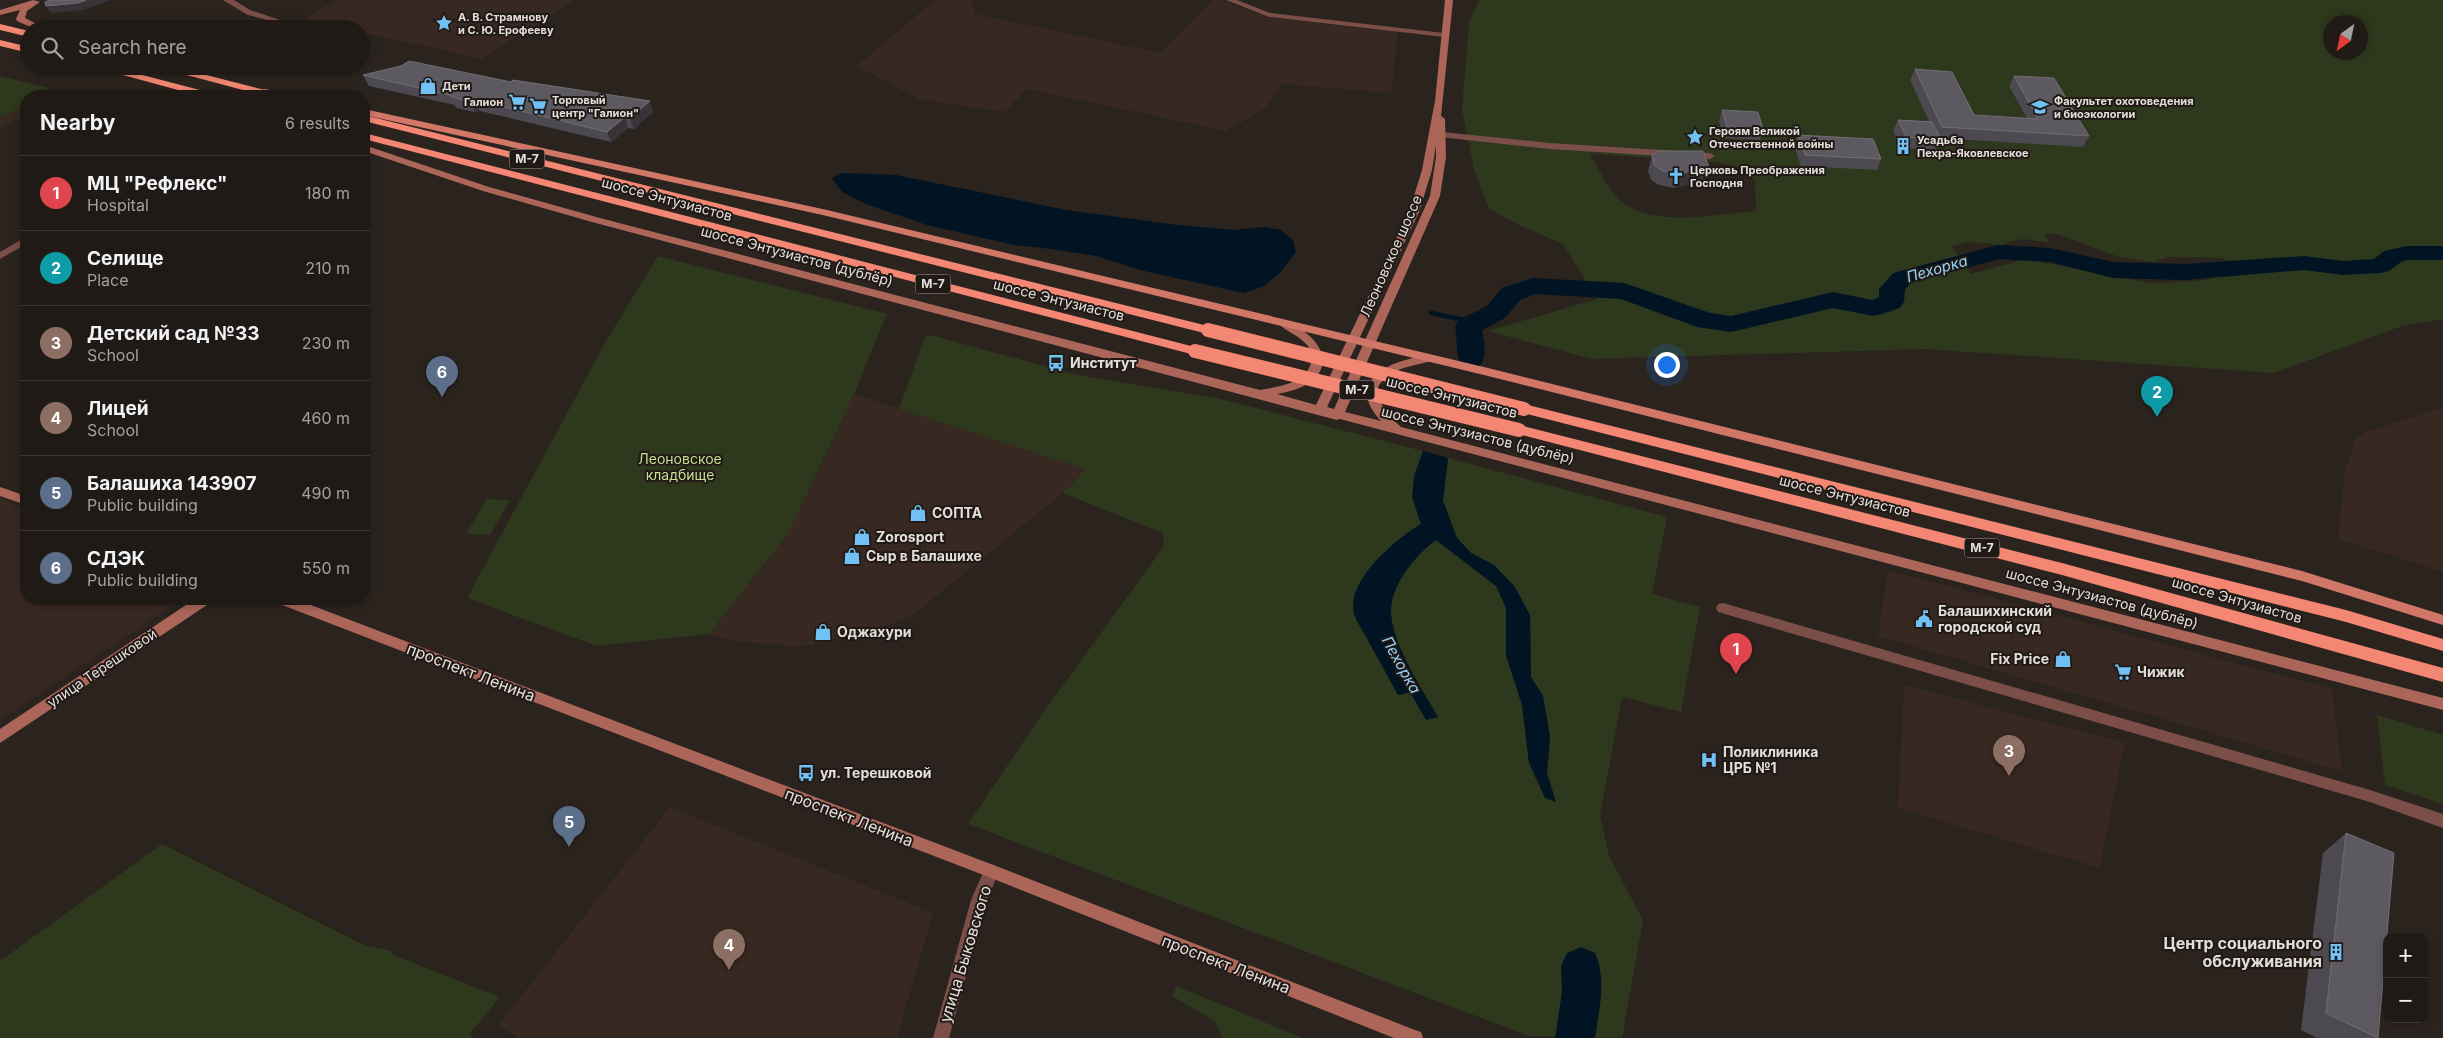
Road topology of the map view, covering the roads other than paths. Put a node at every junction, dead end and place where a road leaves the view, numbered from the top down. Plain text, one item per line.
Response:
1 (227, 0) edge
2 (1230, 0) edge
3 (1449, 0) edge
4 (38, 1) edge
5 (0, 13) edge
6 (22, 20) edge
7 (274, 20) edge
8 (0, 26) edge
9 (20, 32) edge
10 (1444, 35) junction
11 (0, 43) edge
12 (20, 48) edge
13 (129, 75) edge
14 (194, 75) edge
15 (238, 86) junction
16 (181, 89) joint
17 (185, 90) edge
18 (254, 90) edge
19 (258, 90) edge
20 (1439, 102) junction
21 (370, 113) edge
22 (370, 120) edge
23 (1442, 135) junction
24 (370, 138) edge
25 (370, 150) edge
26 (1710, 156) dead end
27 (20, 244) edge
28 (0, 256) edge
29 (1282, 322) junction
30 (1353, 339) junction
31 (1369, 343) junction
32 (1428, 358) junction
33 (1255, 394) junction
34 (1319, 411) junction
35 (1337, 416) junction
36 (1399, 432) junction
37 (0, 491) edge
38 (20, 499) edge
39 (196, 605) edge
40 (298, 605) edge
41 (1724, 608) dead end
42 (2443, 620) edge
43 (2443, 644) edge
44 (2443, 675) edge
45 (2443, 704) edge
46 (0, 736) edge
47 (2443, 821) edge
48 (991, 871) junction
49 (941, 1038) edge
50 (1415, 1038) edge

1 - 7 street
2 - 10 street
3 - 10 main road, Леоновское шоссе
4 - 5 main road
4 - 6 main road
8 - 9 highway
10 - 20 main road, Леоновское шоссе
11 - 12 highway
13 - 16 highway
14 - 15 highway
15 - 18 highway
15 - 19 main road
16 - 17 highway
20 - 23 main road, Леоновское шоссе
20 - 30 main road, Леоновское шоссе
21 - 29 main road
22 - 43 highway, шоссе Энтузиастов / М-7, bridge
23 - 26 street
23 - 31 main road, Леоновское шоссе
24 - 44 highway, шоссе Энтузиастов / М-7, bridge
25 - 33 main road, шоссе Энтузиастов (дублёр)
27 - 28 street
29 - 30 main road
29 - 33 main road
30 - 31 main road
30 - 34 main road, Леоновское шоссе
31 - 32 main road
31 - 35 main road, Леоновское шоссе
32 - 36 main road
32 - 42 main road
33 - 34 main road, шоссе Энтузиастов (дублёр)
34 - 35 main road, шоссе Энтузиастов (дублёр)
35 - 36 main road, шоссе Энтузиастов (дублёр)
36 - 45 main road, шоссе Энтузиастов (дублёр)
37 - 38 main road
39 - 46 main road, улица Терешковой
40 - 48 main road, проспект Ленина
41 - 47 street
48 - 49 street, улица Быковского
48 - 50 main road, проспект Ленина

